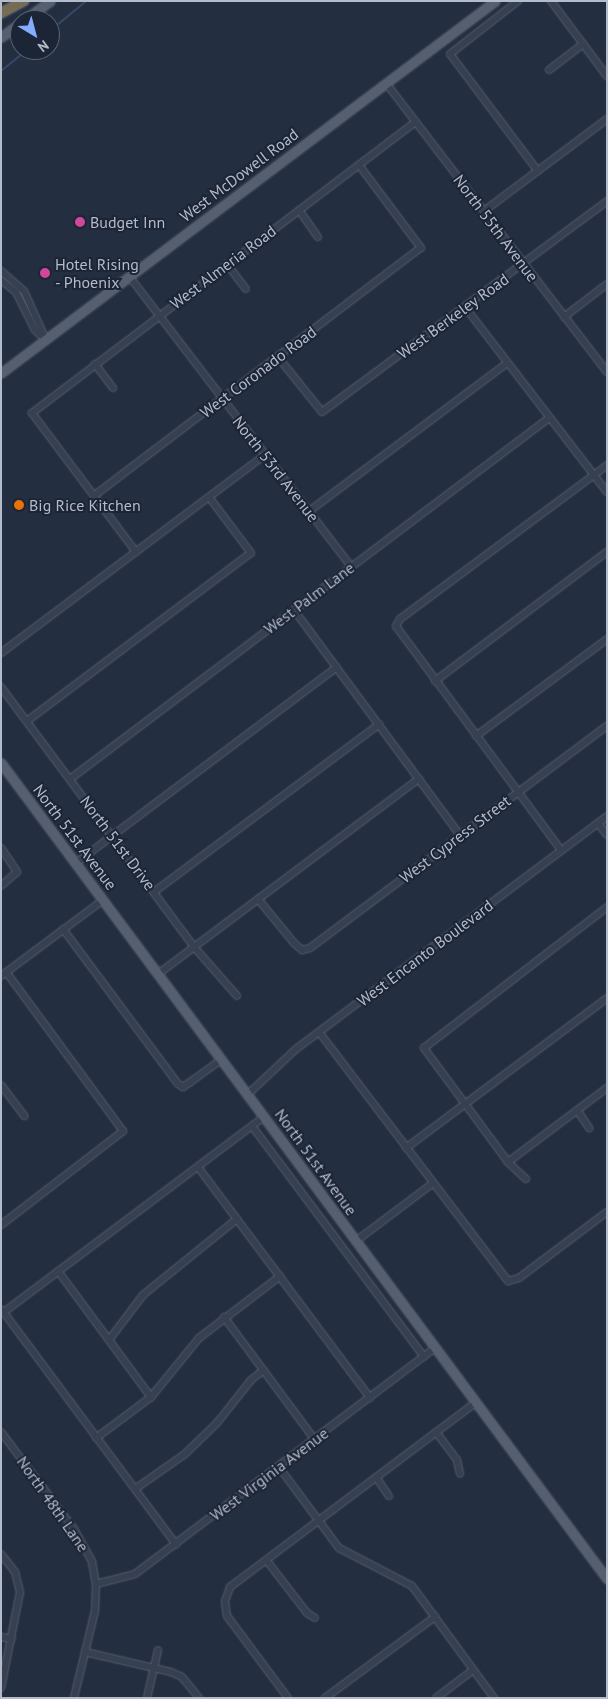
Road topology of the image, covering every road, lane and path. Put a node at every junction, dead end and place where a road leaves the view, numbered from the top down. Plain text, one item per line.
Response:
1 (14, 1) edge
2 (24, 1) edge
3 (50, 1) edge
4 (495, 1) edge
5 (518, 1) edge
6 (551, 1) edge
7 (38, 10) edge
8 (1, 12) edge
9 (583, 44) junction
10 (549, 70) dead end
11 (607, 76) edge
12 (386, 83) junction
13 (607, 119) edge
14 (415, 122) junction
15 (359, 165) junction
16 (538, 171) junction
17 (607, 201) edge
18 (299, 210) junction
19 (484, 211) junction
20 (318, 237) dead end
21 (227, 264) junction
22 (524, 264) junction
23 (1, 271) edge
24 (129, 276) junction
25 (1, 280) edge
26 (607, 284) edge
27 (246, 289) dead end
28 (465, 306) junction
29 (159, 316) junction
30 (564, 317) junction
31 (46, 340) junction
32 (278, 357) junction
33 (507, 363) junction
34 (95, 364) junction
35 (606, 370) edge
36 (1, 373) edge
37 (113, 388) dead end
38 (222, 400) junction
39 (550, 418) junction
40 (265, 455) junction
41 (607, 465) edge
42 (594, 475) junction
43 (607, 492) edge
44 (94, 495) junction
45 (209, 497) junction
46 (308, 512) junction
47 (136, 552) junction
48 (607, 552) edge
49 (351, 566) junction
50 (294, 610) junction
51 (607, 639) edge
52 (1, 653) edge
53 (337, 667) junction
54 (435, 681) junction
55 (1, 687) edge
56 (28, 721) junction
57 (379, 724) junction
58 (607, 726) edge
59 (476, 736) junction
60 (1, 763) edge
61 (70, 779) junction
62 (419, 779) junction
63 (518, 793) junction
64 (607, 816) edge
65 (598, 823) junction
66 (460, 835) junction
67 (607, 835) edge
68 (113, 836) junction
69 (1, 848) edge
70 (561, 850) junction
71 (76, 863) junction
72 (1, 886) edge
73 (154, 892) junction
74 (258, 899) junction
75 (103, 900) junction
76 (607, 907) edge
77 (63, 929) junction
78 (194, 947) junction
79 (4, 974) edge
80 (158, 974) junction
81 (238, 996) dead end
82 (607, 998) edge
83 (319, 1032) junction
84 (221, 1060) junction
85 (1, 1085) edge
86 (607, 1088) edge
87 (247, 1095) junction
88 (464, 1104) junction
89 (577, 1110) junction
90 (24, 1116) dead end
91 (264, 1117) junction
92 (252, 1126) junction
93 (590, 1128) dead end
94 (406, 1148) junction
95 (508, 1162) junction
96 (198, 1166) junction
97 (526, 1179) dead end
98 (432, 1184) junction
99 (606, 1213) edge
100 (238, 1219) junction
101 (1, 1225) edge
102 (356, 1241) junction
103 (58, 1271) junction
104 (280, 1276) junction
105 (2, 1310) edge
106 (224, 1317) junction
107 (109, 1340) junction
108 (435, 1348) junction
109 (424, 1357) junction
110 (264, 1370) junction
111 (151, 1397) junction
112 (370, 1398) junction
113 (476, 1403) junction
114 (1, 1432) edge
115 (436, 1432) junction
116 (96, 1438) junction
117 (315, 1440) junction
118 (279, 1467) junction
119 (460, 1474) dead end
120 (376, 1477) junction
121 (135, 1490) junction
122 (389, 1496) dead end
123 (319, 1522) junction
124 (176, 1544) junction
125 (1, 1554) edge
126 (267, 1561) junction
127 (607, 1579) edge
128 (96, 1584) junction
129 (436, 1617) junction
130 (316, 1618) dead end
131 (1, 1636) edge
132 (12, 1639) junction
133 (158, 1650) dead end
134 (85, 1652) junction
135 (154, 1668) junction
136 (473, 1670) junction
137 (1, 1688) edge
138 (74, 1698) edge
139 (147, 1698) edge
140 (199, 1698) edge
141 (288, 1698) edge
142 (325, 1698) edge
143 (436, 1698) edge
144 (494, 1698) edge

1 - 8 highway
2 - 8 highway
3 - 7 main road
4 - 12 main road, West McDowell Road
5 - 16 street
6 - 9 street
9 - 10 street
9 - 11 street
12 - 14 street, North 55th Avenue
12 - 24 main road, West McDowell Road
13 - 16 street
14 - 15 street, West Almeria Road
14 - 19 street, North 55th Avenue
15 - 18 street, West Almeria Road
15 - 32 street, West Coronado Road
16 - 19 street
17 - 22 street, West Berkeley Road
18 - 20 street
18 - 21 street, West Almeria Road
19 - 22 street, North 55th Avenue
21 - 27 street
21 - 29 street, West Almeria Road
22 - 28 street, West Berkeley Road
22 - 30 street, North 55th Avenue
23 - 31 street
24 - 29 street, North 53rd Avenue
24 - 31 main road, West McDowell Road
25 - 31 street
26 - 30 street
28 - 32 street, West Berkeley Road
28 - 33 street
29 - 34 street, West Almeria Road
29 - 38 street, North 53rd Avenue
30 - 35 street, North 55th Avenue
31 - 36 main road, West McDowell Road
32 - 38 street, West Coronado Road
33 - 39 street
33 - 46 street
34 - 37 street
34 - 44 street, West Almeria Road
38 - 40 street, North 53rd Avenue
38 - 44 street, West Coronado Road
39 - 42 street
39 - 49 street, West Palm Lane
40 - 45 street
40 - 46 street, North 53rd Avenue
41 - 42 street
42 - 43 street
42 - 54 street
44 - 47 street
45 - 47 street
45 - 56 street
46 - 49 street, North 53rd Avenue
47 - 52 street
48 - 54 street
49 - 50 street, West Palm Lane
50 - 53 street
50 - 61 street, West Palm Lane
51 - 59 street
53 - 57 street
53 - 68 street
54 - 59 street
55 - 56 street, North 51st Drive
56 - 61 street, North 51st Drive
57 - 62 street
57 - 73 street
58 - 63 street, West Cypress Street
59 - 63 street
60 - 71 main road, North 51st Avenue
61 - 68 street, North 51st Drive
62 - 66 street
62 - 74 street
63 - 66 street, West Cypress Street
63 - 70 street
64 - 65 street, West Encanto Boulevard
65 - 67 street
65 - 70 street, West Encanto Boulevard
66 - 74 street, West Cypress Street
68 - 71 street
68 - 73 street, North 51st Drive
69 - 72 street
70 - 83 street, West Encanto Boulevard
71 - 75 main road, North 51st Avenue
73 - 78 street, North 51st Drive
74 - 78 street
75 - 77 street
75 - 80 main road, North 51st Avenue
76 - 88 street
77 - 79 street
77 - 84 street
78 - 80 street
78 - 81 street, North 51st Drive
79 - 101 street
80 - 84 main road, North 51st Avenue
82 - 88 street
83 - 87 street, West Encanto Boulevard
83 - 94 street
84 - 87 main road, North 51st Avenue
85 - 90 street
86 - 89 street
87 - 91 main road, North 51st Avenue
88 - 94 street
88 - 95 street
89 - 93 street
89 - 95 street
91 - 92 street
91 - 102 main road, North 51st Avenue
92 - 96 street
92 - 109 street, North 51st Avenue
94 - 98 street
95 - 97 street
96 - 100 street
96 - 103 street
98 - 99 street
98 - 102 street
100 - 104 street
100 - 107 street
102 - 108 main road, North 51st Avenue
103 - 105 street
103 - 107 street
104 - 106 street
104 - 112 street
105 - 116 street
106 - 110 street
106 - 111 street
107 - 111 street
108 - 109 street, West Virginia Avenue
108 - 113 main road, North 51st Avenue
109 - 112 street, West Virginia Avenue
110 - 117 street
110 - 121 street
111 - 116 street
112 - 117 street, West Virginia Avenue
113 - 115 street
113 - 127 main road, North 51st Avenue
114 - 128 street, North 48th Lane
115 - 119 street
115 - 120 street
116 - 121 street
117 - 118 street, West Virginia Avenue
118 - 123 street
118 - 124 street, West Virginia Avenue
120 - 122 street
120 - 123 street
121 - 124 street
123 - 126 street
123 - 129 street
124 - 128 street, West Virginia Avenue
125 - 132 street
126 - 130 street
126 - 141 street
128 - 134 street, North 48th Lane
129 - 136 street
129 - 142 street
131 - 132 street
132 - 137 street
133 - 135 street
134 - 135 street
134 - 138 street, North 48th Lane
135 - 139 street
135 - 140 street
136 - 143 street
136 - 144 street

